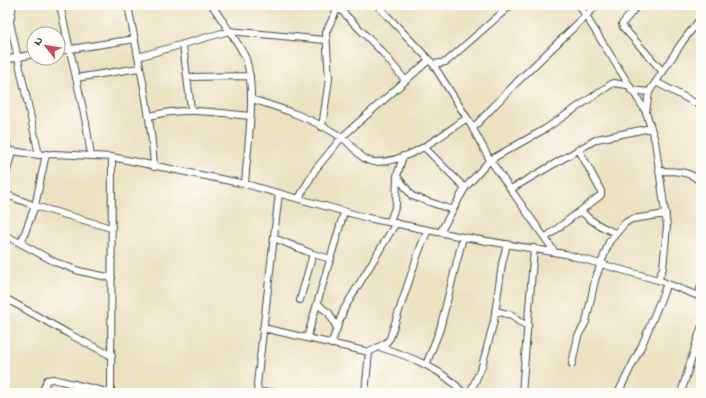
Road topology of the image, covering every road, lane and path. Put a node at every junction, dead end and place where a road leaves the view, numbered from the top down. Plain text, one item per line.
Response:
1 (6, 5) edge
2 (13, 5) edge
3 (60, 5) edge
4 (128, 5) edge
5 (212, 5) edge
6 (378, 5) edge
7 (511, 5) edge
8 (579, 5) edge
9 (597, 5) edge
10 (638, 5) edge
11 (339, 6) edge
12 (10, 15) junction
13 (586, 16) junction
14 (701, 18) edge
15 (229, 31) junction
16 (135, 39) junction
17 (325, 40) junction
18 (183, 45) junction
19 (66, 49) edge
20 (69, 49) junction
21 (26, 55) edge
22 (16, 57) junction
23 (138, 58) junction
24 (5, 60) edge
25 (431, 62) junction
26 (139, 68) junction
27 (663, 72) junction
28 (250, 76) junction
29 (188, 77) junction
30 (76, 78) junction
31 (405, 80) junction
32 (656, 82) junction
33 (629, 88) junction
34 (649, 92) junction
35 (251, 99) junction
36 (701, 106) edge
37 (191, 109) junction
38 (646, 112) junction
39 (149, 116) junction
40 (249, 116) junction
41 (467, 118) junction
42 (322, 127) junction
43 (473, 128) junction
44 (651, 128) junction
45 (5, 135) edge
46 (342, 137) junction
47 (424, 147) junction
48 (8, 150) edge
49 (579, 150) junction
50 (42, 155) junction
51 (91, 156) junction
52 (403, 156) junction
53 (112, 157) junction
54 (490, 160) junction
55 (154, 167) junction
56 (660, 171) junction
57 (397, 176) junction
58 (5, 180) edge
59 (245, 184) junction
60 (701, 184) edge
61 (465, 188) junction
62 (511, 189) junction
63 (280, 193) junction
64 (5, 194) edge
65 (299, 198) junction
66 (35, 206) junction
67 (453, 210) junction
68 (581, 211) junction
69 (344, 212) junction
70 (666, 214) junction
71 (393, 222) junction
72 (111, 228) junction
73 (428, 230) junction
74 (441, 231) junction
75 (615, 233) junction
76 (5, 235) edge
77 (463, 237) junction
78 (274, 238) junction
79 (545, 238) junction
80 (21, 243) junction
81 (507, 244) junction
82 (534, 248) junction
83 (554, 251) junction
84 (313, 254) junction
85 (331, 259) junction
86 (600, 264) junction
87 (112, 278) junction
88 (658, 280) junction
89 (667, 284) junction
90 (701, 286) edge
91 (700, 296) edge
92 (5, 298) edge
93 (300, 300) dead end
94 (318, 303) junction
95 (495, 311) junction
96 (528, 326) junction
97 (263, 328) junction
98 (337, 328) junction
99 (701, 328) edge
100 (307, 338) junction
101 (331, 344) junction
102 (380, 347) junction
103 (369, 352) junction
104 (112, 356) junction
105 (572, 364) dead end
106 (426, 365) junction
107 (74, 384) junction
108 (365, 392) edge
109 (42, 393) edge
110 (74, 393) edge
111 (111, 393) edge
112 (258, 393) edge
113 (315, 393) edge
114 (372, 393) edge
115 (463, 393) edge
116 (470, 393) edge
117 (522, 393) edge
118 (618, 393) edge
119 (681, 393) edge

1 - 12 street
2 - 12 street
3 - 20 street
4 - 16 street
5 - 15 street
6 - 25 street
7 - 25 street
8 - 13 street
9 - 13 street
10 - 27 street
11 - 17 street
11 - 31 street
12 - 22 street
13 - 33 street
13 - 43 street
14 - 27 street
15 - 17 street
15 - 18 street
15 - 28 street
16 - 20 street
16 - 23 street
17 - 42 street
18 - 23 street
18 - 29 street
19 - 20 street
20 - 30 street
21 - 22 street
22 - 24 street
22 - 50 street
23 - 26 street
25 - 31 street
25 - 41 street
26 - 30 street
26 - 39 street
27 - 32 street
28 - 29 street
28 - 35 street
29 - 37 street
30 - 51 street
31 - 46 street
32 - 34 street
32 - 36 street
33 - 34 street
33 - 38 street
33 - 54 street
34 - 38 street
35 - 40 street
35 - 42 street
37 - 39 street
37 - 40 street
38 - 44 street
39 - 55 street
40 - 59 street
41 - 43 street
41 - 47 street
42 - 46 street
43 - 54 street
44 - 49 street
44 - 56 street
45 - 48 street
46 - 52 street
46 - 65 street
47 - 52 street
47 - 61 street
48 - 50 street
48 - 58 street
49 - 62 street
49 - 68 street
50 - 51 street
50 - 66 street
51 - 53 street
52 - 57 street
53 - 55 street
53 - 72 street
54 - 61 street
54 - 62 street
55 - 59 street
56 - 60 street
56 - 70 street
57 - 67 street
57 - 71 street
59 - 63 street
61 - 67 street
62 - 79 street
63 - 65 street
63 - 78 street
64 - 66 street
65 - 69 street
66 - 72 street
66 - 80 street
67 - 74 street
68 - 75 street
68 - 79 street
69 - 71 street
69 - 85 street
70 - 75 street
70 - 88 street
71 - 73 street
71 - 98 street
72 - 87 street
73 - 74 street
73 - 102 street
74 - 77 street
75 - 86 street
76 - 80 street
77 - 81 street
77 - 106 street
78 - 84 street
78 - 97 street
79 - 83 street
80 - 87 street
81 - 82 street
81 - 95 street
82 - 83 street
82 - 96 street
83 - 86 street
84 - 85 street
84 - 93 street
85 - 94 street
86 - 88 street
86 - 105 street
87 - 104 street
88 - 89 street
89 - 91 street
89 - 118 street
90 - 91 street
92 - 104 street
94 - 98 street
94 - 100 street
95 - 96 street
95 - 116 street
96 - 117 street
97 - 100 street
97 - 112 street
98 - 101 street
99 - 119 street
100 - 101 street
101 - 103 street
102 - 103 street
102 - 106 street
103 - 108 street
104 - 111 street
106 - 115 street
107 - 109 street
107 - 110 street
107 - 111 street
108 - 114 street
112 - 113 street

